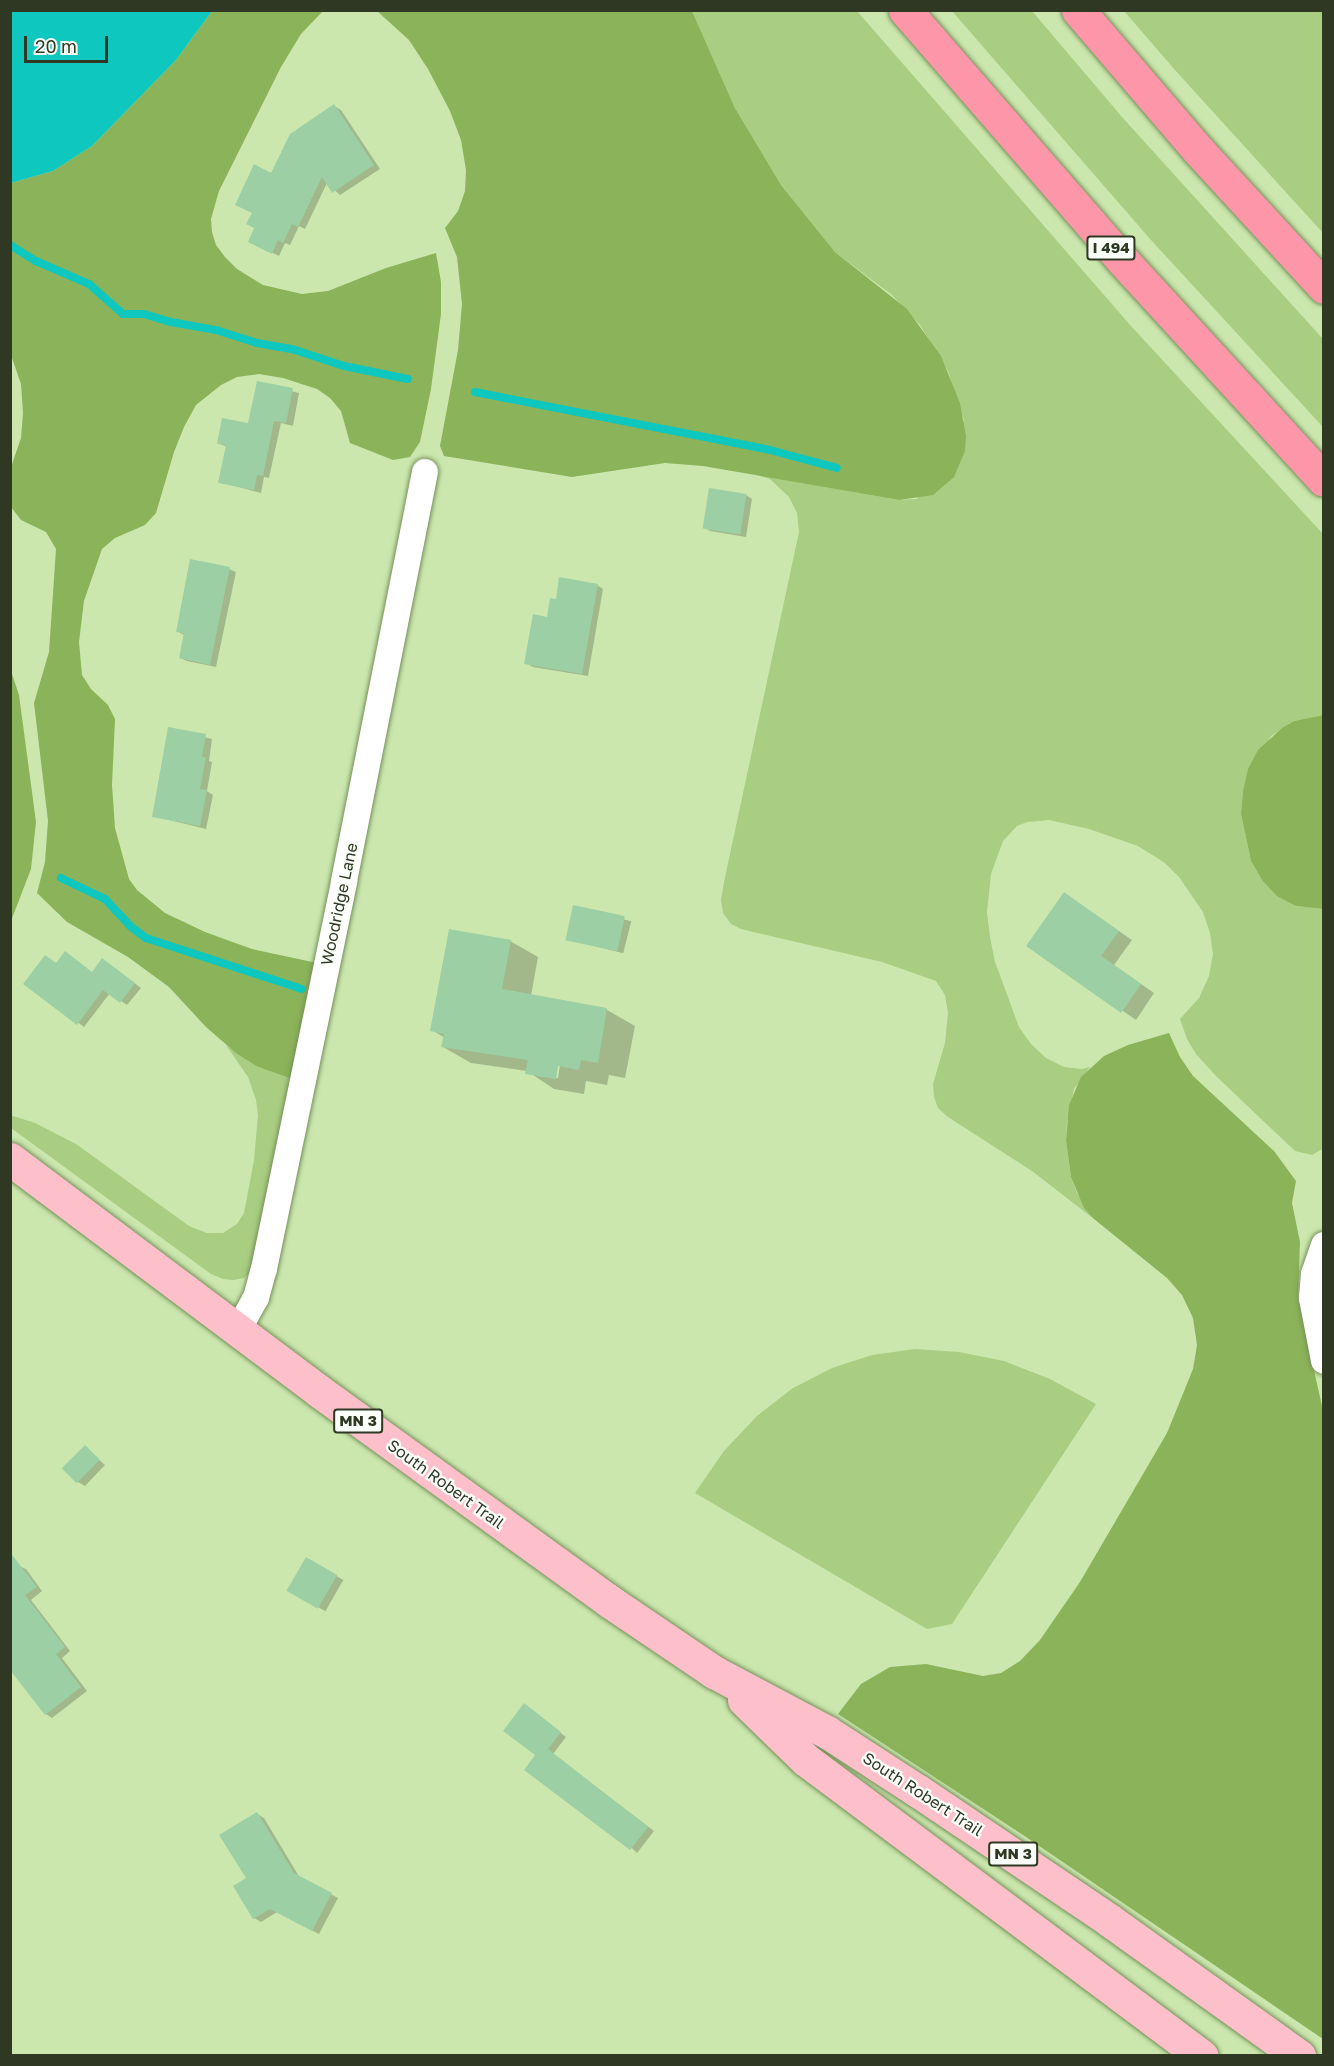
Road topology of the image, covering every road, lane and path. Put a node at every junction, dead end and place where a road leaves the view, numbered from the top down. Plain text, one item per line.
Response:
1 (905, 10) edge
2 (1078, 10) edge
3 (1323, 287) edge
4 (425, 472) dead end
5 (1323, 480) edge
6 (10, 1159) edge
7 (1323, 1245) edge
8 (238, 1330) junction
9 (1323, 1361) edge
10 (714, 1672) junction
11 (1202, 2055) edge
12 (1299, 2055) edge

1 - 5 highway, I 494
2 - 3 highway
4 - 8 street, Woodridge Lane
6 - 8 main road, South Robert Trail / MN 3
7 - 9 street
8 - 10 main road, South Robert Trail / MN 3
10 - 11 main road, South Robert Trail / MN 3
10 - 12 main road, South Robert Trail / MN 3

